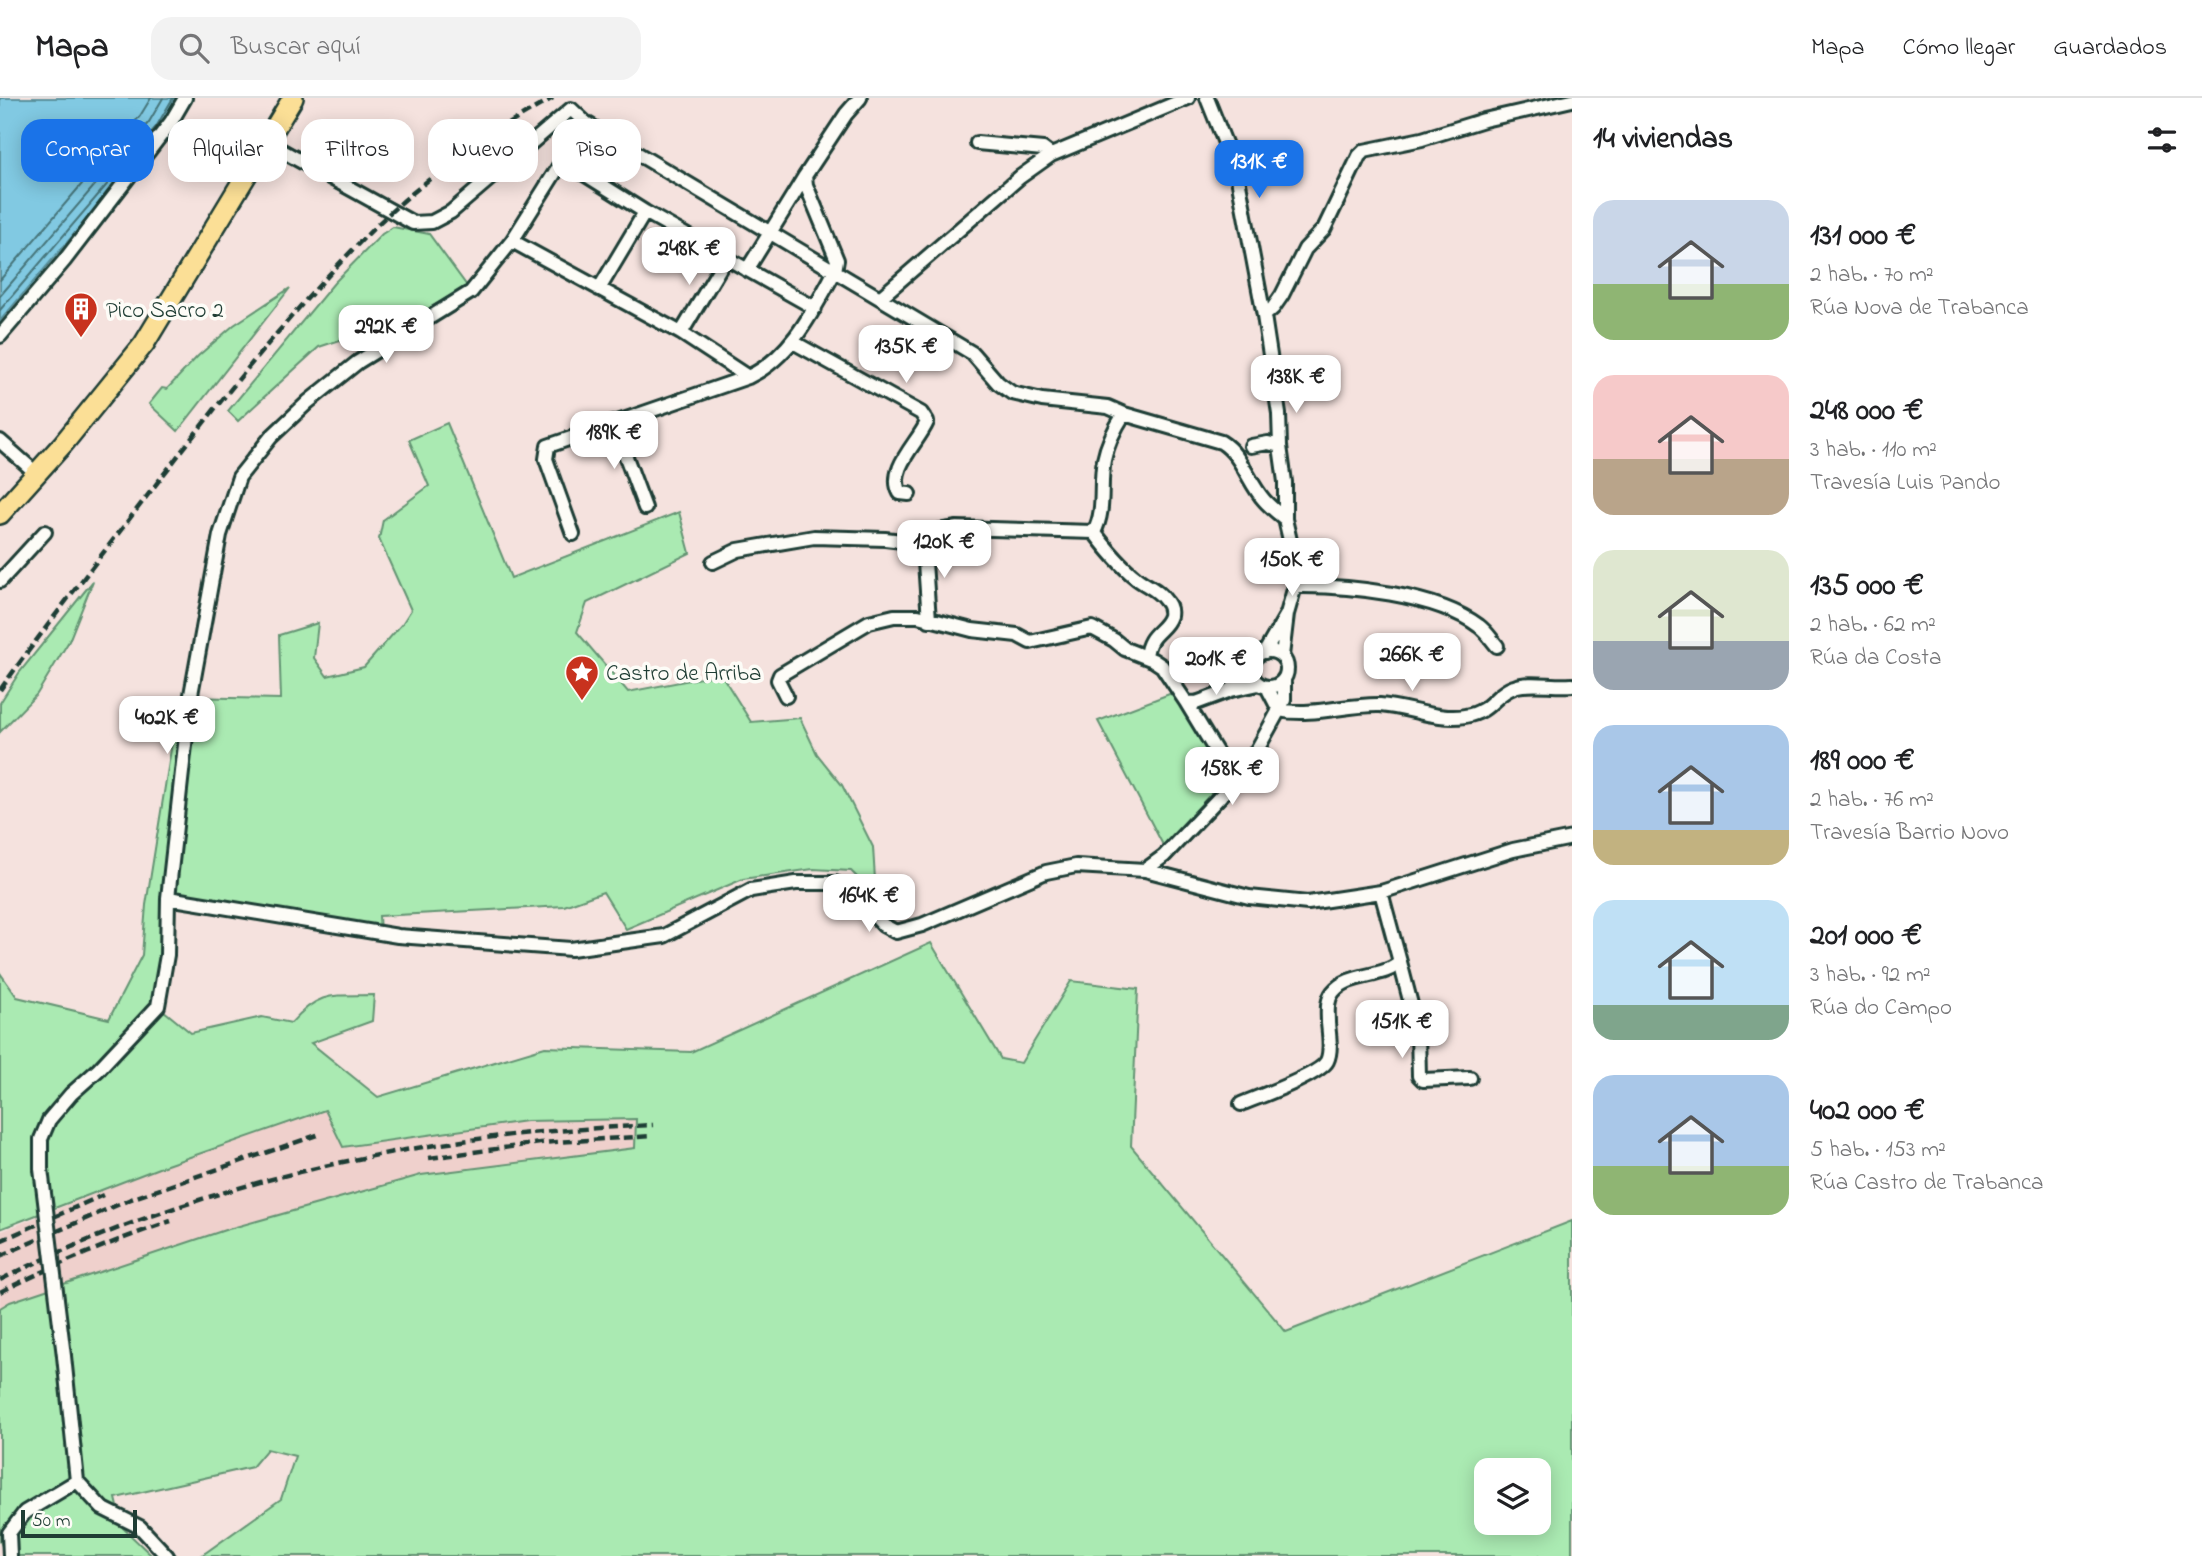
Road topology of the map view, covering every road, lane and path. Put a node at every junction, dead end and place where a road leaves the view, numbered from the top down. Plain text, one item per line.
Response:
1 (185, 98) edge
2 (293, 98) edge
3 (860, 98) edge
4 (1188, 98) edge
5 (1207, 98) edge
6 (1572, 100) edge
7 (280, 119) edge
8 (559, 119) edge
9 (582, 119) edge
10 (552, 125) edge
11 (977, 143) dead end
12 (287, 154) edge
13 (1051, 155) junction
14 (641, 156) edge
15 (552, 176) edge
16 (805, 176) junction
17 (242, 182) edge
18 (597, 182) edge
19 (645, 212) junction
20 (770, 232) junction
21 (512, 241) junction
22 (726, 258) junction
23 (747, 270) junction
24 (835, 271) junction
25 (599, 289) junction
26 (881, 297) junction
27 (815, 308) junction
28 (1264, 316) junction
29 (681, 333) junction
30 (0, 336) edge
31 (793, 342) junction
32 (748, 377) junction
33 (1124, 414) junction
34 (613, 422) junction
35 (0, 441) edge
36 (1251, 446) dead end
37 (1280, 446) junction
38 (36, 473) junction
39 (909, 494) dead end
40 (645, 508) dead end
41 (0, 514) edge
42 (1285, 519) junction
43 (45, 532) dead end
44 (1094, 532) junction
45 (573, 534) dead end
46 (926, 540) junction
47 (713, 562) dead end
48 (0, 581) edge
49 (1295, 586) junction
50 (1287, 614) junction
51 (929, 620) junction
52 (1497, 646) dead end
53 (1265, 652) junction
54 (1282, 656) junction
55 (1146, 657) junction
56 (1251, 668) junction
57 (1284, 680) junction
58 (1572, 685) edge
59 (1263, 686) junction
60 (1231, 690) junction
61 (786, 696) dead end
62 (1186, 702) junction
63 (1279, 710) junction
64 (1234, 781) junction
65 (1572, 838) edge
66 (1145, 870) junction
67 (1381, 892) junction
68 (169, 898) junction
69 (1400, 962) junction
70 (1471, 1078) dead end
71 (1241, 1104) dead end
72 (77, 1481) junction
73 (10, 1556) edge
74 (167, 1556) edge

1 - 30 street
2 - 7 main road
3 - 16 street
4 - 13 street
5 - 28 street
6 - 28 street
8 - 9 street
10 - 12 street
11 - 13 street
13 - 26 street
14 - 20 street
15 - 21 street
16 - 20 street
16 - 24 street
17 - 38 main road
18 - 19 street
19 - 22 street
19 - 25 street
20 - 23 street
20 - 24 street
21 - 25 street
21 - 68 street
22 - 23 street
22 - 29 street
23 - 27 street
24 - 26 street
24 - 27 street
25 - 29 street
26 - 33 street
27 - 31 street
28 - 37 street
29 - 32 street
31 - 32 street
31 - 39 street
32 - 34 street
33 - 42 street
33 - 44 street
34 - 40 street
34 - 45 street
35 - 38 street
36 - 37 street
37 - 42 street
38 - 41 main road
42 - 49 street
43 - 48 street
44 - 46 street
44 - 55 street
46 - 47 street
46 - 51 street
49 - 50 street
49 - 52 street
50 - 53 street
50 - 54 street
51 - 55 street
51 - 61 street
53 - 54 street
53 - 56 street
54 - 57 street
55 - 62 street
56 - 59 street
56 - 60 street
57 - 59 street
57 - 63 street
58 - 63 street
59 - 60 street
59 - 63 street
60 - 62 street
62 - 64 street
63 - 64 street
64 - 66 street
65 - 67 street
66 - 67 street
66 - 68 street
67 - 69 street
68 - 72 street, bridge
69 - 70 street
69 - 71 street
72 - 73 street
72 - 74 street

